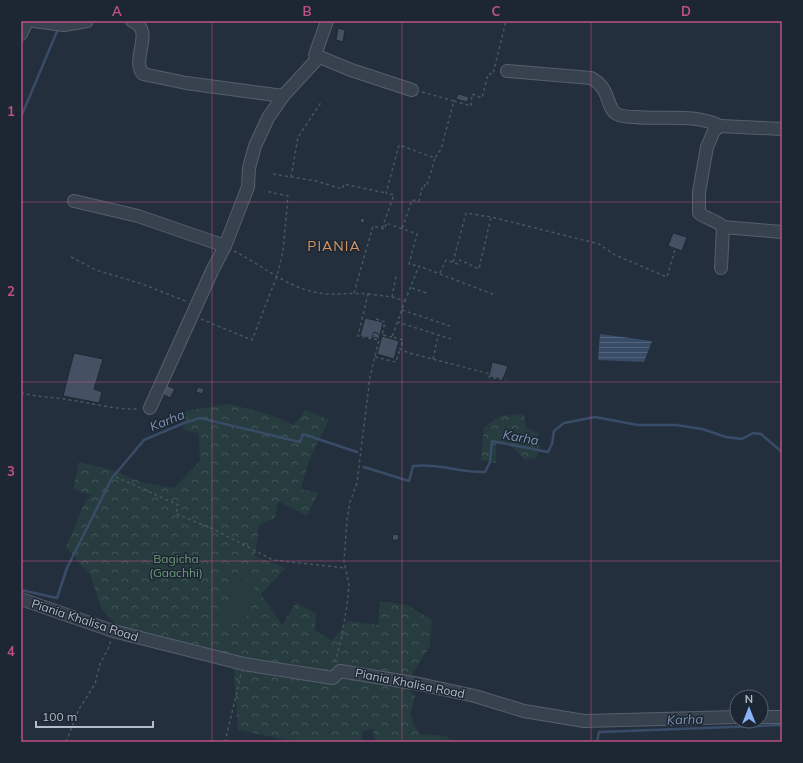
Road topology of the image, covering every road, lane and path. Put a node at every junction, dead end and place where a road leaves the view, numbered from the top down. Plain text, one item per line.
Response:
1 (27, 21) edge
2 (34, 21) edge
3 (87, 21) edge
4 (132, 21) edge
5 (326, 21) edge
6 (506, 21) edge
7 (21, 34) edge
8 (319, 57) junction
9 (507, 71) dead end
10 (412, 90) joint
11 (283, 96) junction
12 (322, 101) dead end
13 (454, 101) junction
14 (720, 126) junction
15 (782, 129) edge
16 (435, 158) junction
17 (273, 174) dead end
18 (291, 177) junction
19 (265, 191) dead end
20 (386, 193) junction
21 (74, 201) dead end
22 (491, 217) junction
23 (723, 227) junction
24 (382, 228) junction
25 (402, 229) junction
26 (782, 232) edge
27 (225, 246) junction
28 (675, 249) dead end
29 (71, 257) dead end
30 (453, 262) junction
31 (419, 266) junction
32 (721, 268) dead end
33 (440, 273) junction
34 (277, 276) junction
35 (396, 276) dead end
36 (412, 288) junction
37 (354, 292) junction
38 (368, 294) junction
39 (429, 294) dead end
40 (495, 295) dead end
41 (392, 297) junction
42 (405, 301) junction
43 (197, 303) junction
44 (402, 310) junction
45 (192, 316) junction
46 (376, 319) dead end
47 (397, 322) junction
48 (450, 326) dead end
49 (438, 336) junction
50 (392, 337) junction
51 (451, 339) dead end
52 (400, 349) junction
53 (375, 357) junction
54 (433, 359) junction
55 (506, 380) dead end
56 (21, 393) edge
57 (150, 408) joint
58 (116, 477) dead end
59 (345, 568) junction
60 (21, 599) edge
61 (113, 631) junction
62 (244, 664) junction
63 (333, 678) junction
64 (729, 717) edge
65 (769, 717) edge
66 (782, 717) edge
67 (66, 742) edge
68 (225, 742) edge

1 - 7 street
2 - 3 street
4 - 11 street
5 - 8 street
6 - 13 path
8 - 10 street
8 - 11 street
9 - 14 street
10 - 13 path
11 - 27 street
12 - 18 path
13 - 16 path
14 - 15 street
14 - 23 street
16 - 20 path
16 - 25 path
17 - 18 path
18 - 20 path
19 - 34 path
20 - 24 path
21 - 27 street
22 - 28 path
22 - 30 path
22 - 30 path
23 - 26 street
23 - 32 street
24 - 25 path
24 - 37 path
25 - 31 path
27 - 34 path
27 - 43 street
29 - 43 path
30 - 33 path
31 - 33 path
31 - 36 path
33 - 40 path
34 - 37 path
34 - 45 path
35 - 41 path
36 - 39 path
36 - 42 path
37 - 38 path
38 - 41 path
38 - 53 path
41 - 42 path
42 - 44 path
43 - 45 street
44 - 47 path
44 - 48 path
45 - 57 street
46 - 50 path
47 - 49 path
47 - 50 path
49 - 51 path
49 - 54 path
50 - 52 path
52 - 53 path
52 - 54 path
53 - 59 path
54 - 55 path
56 - 57 path
58 - 59 path
59 - 63 path
60 - 61 street, Piania Khalisa Road
61 - 62 street, Piania Khalisa Road
61 - 67 path
62 - 63 street, Piania Khalisa Road
62 - 68 path
63 - 64 street, Piania Khalisa Road
65 - 66 street

